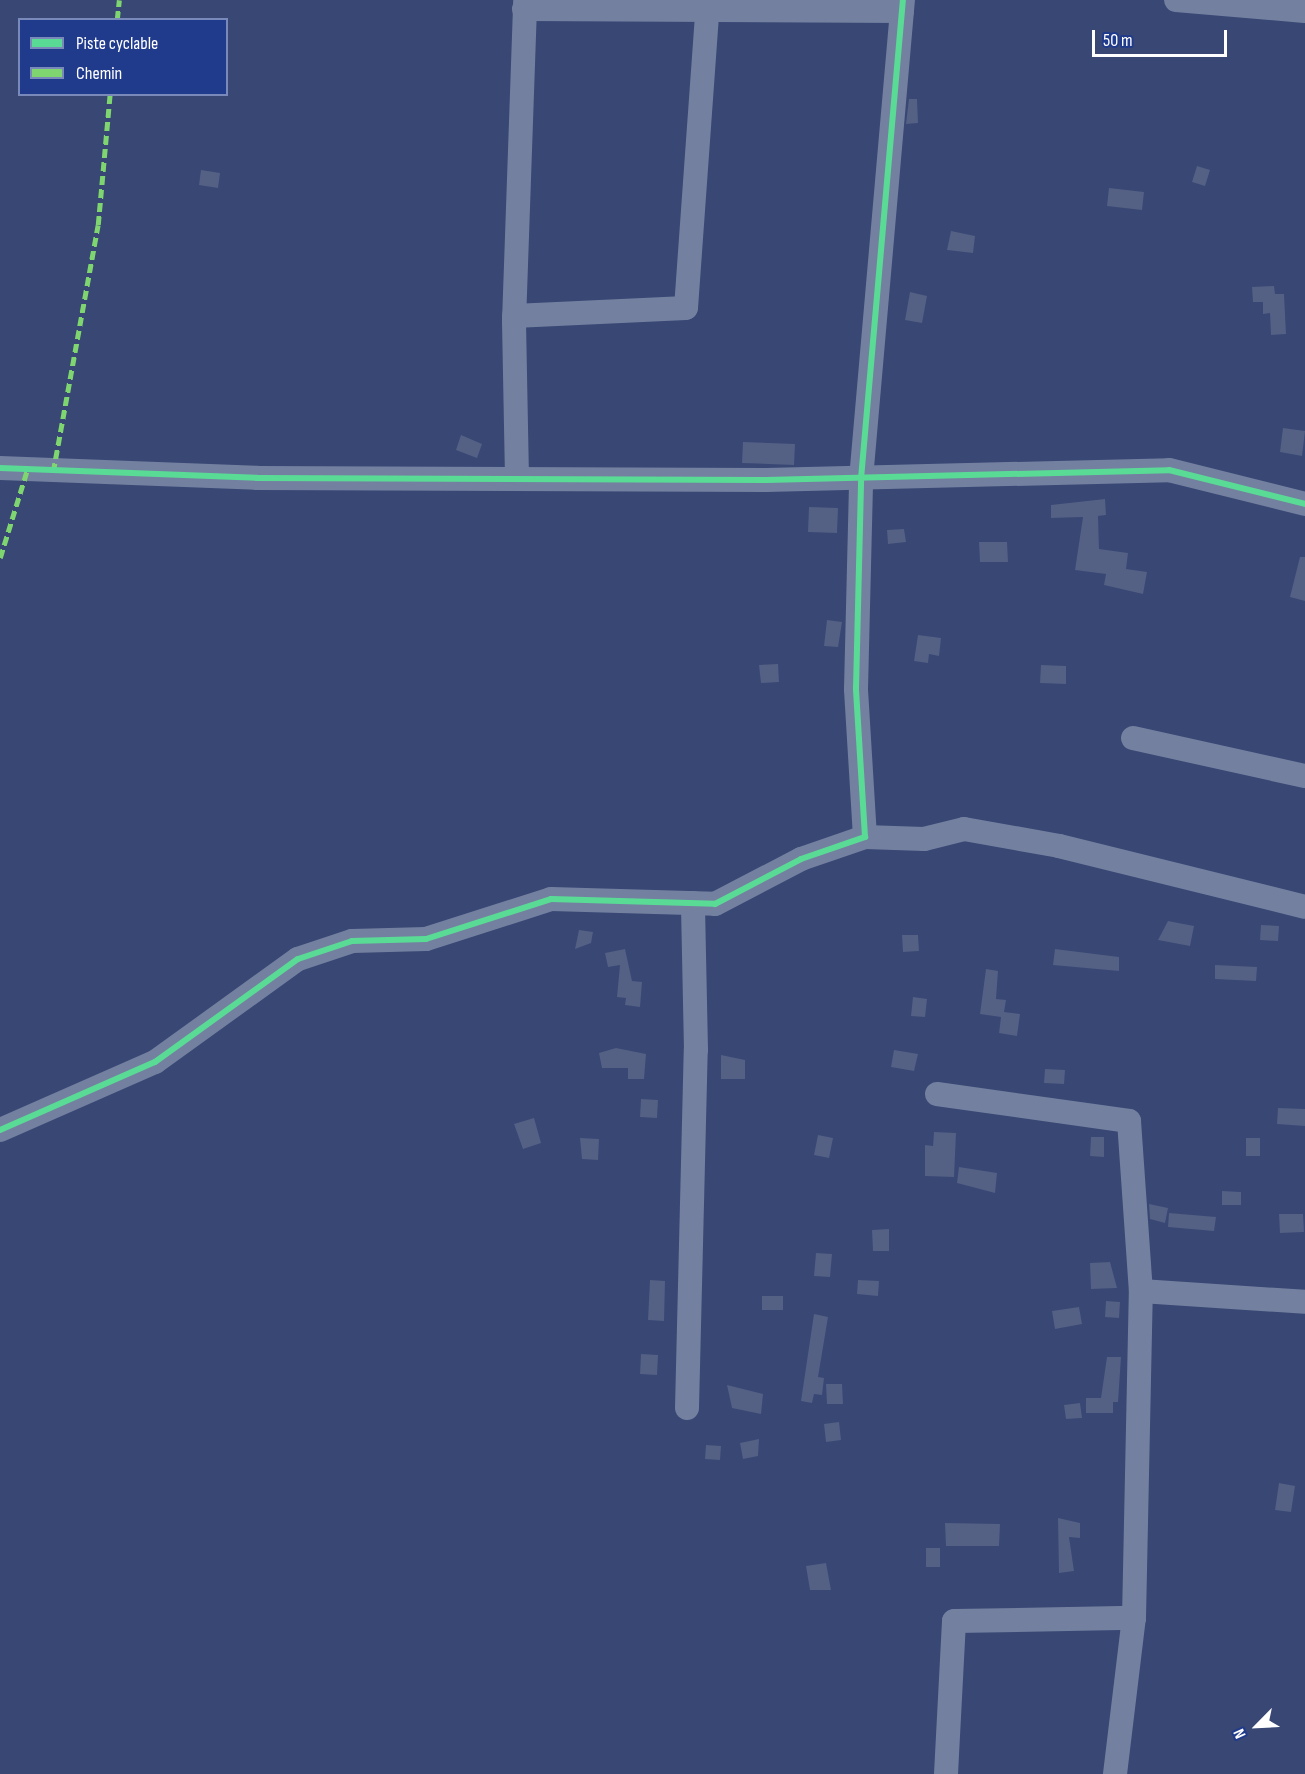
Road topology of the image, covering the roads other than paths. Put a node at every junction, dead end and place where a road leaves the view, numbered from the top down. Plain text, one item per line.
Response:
1 (1176, 0) edge
2 (524, 5) edge
3 (708, 5) edge
4 (903, 6) edge
5 (1305, 11) edge
6 (514, 316) junction
7 (0, 468) edge
8 (517, 478) junction
9 (861, 479) junction
10 (1305, 504) edge
11 (1133, 738) dead end
12 (1305, 776) edge
13 (865, 837) junction
14 (693, 903) junction
15 (1305, 907) edge
16 (937, 1094) dead end
17 (0, 1130) edge
18 (1141, 1291) junction
19 (1305, 1302) edge
20 (687, 1408) dead end
21 (1134, 1618) junction
22 (946, 1774) edge
23 (1114, 1774) edge

1 - 5 street
2 - 3 street
2 - 6 street
3 - 4 street
3 - 6 street
4 - 9 street
6 - 8 street
7 - 8 street
8 - 9 street
9 - 10 street
9 - 13 street
11 - 12 street
13 - 14 street
13 - 15 street
14 - 17 street
14 - 20 street
16 - 18 street
18 - 19 street
18 - 21 street
21 - 22 street
21 - 23 street

